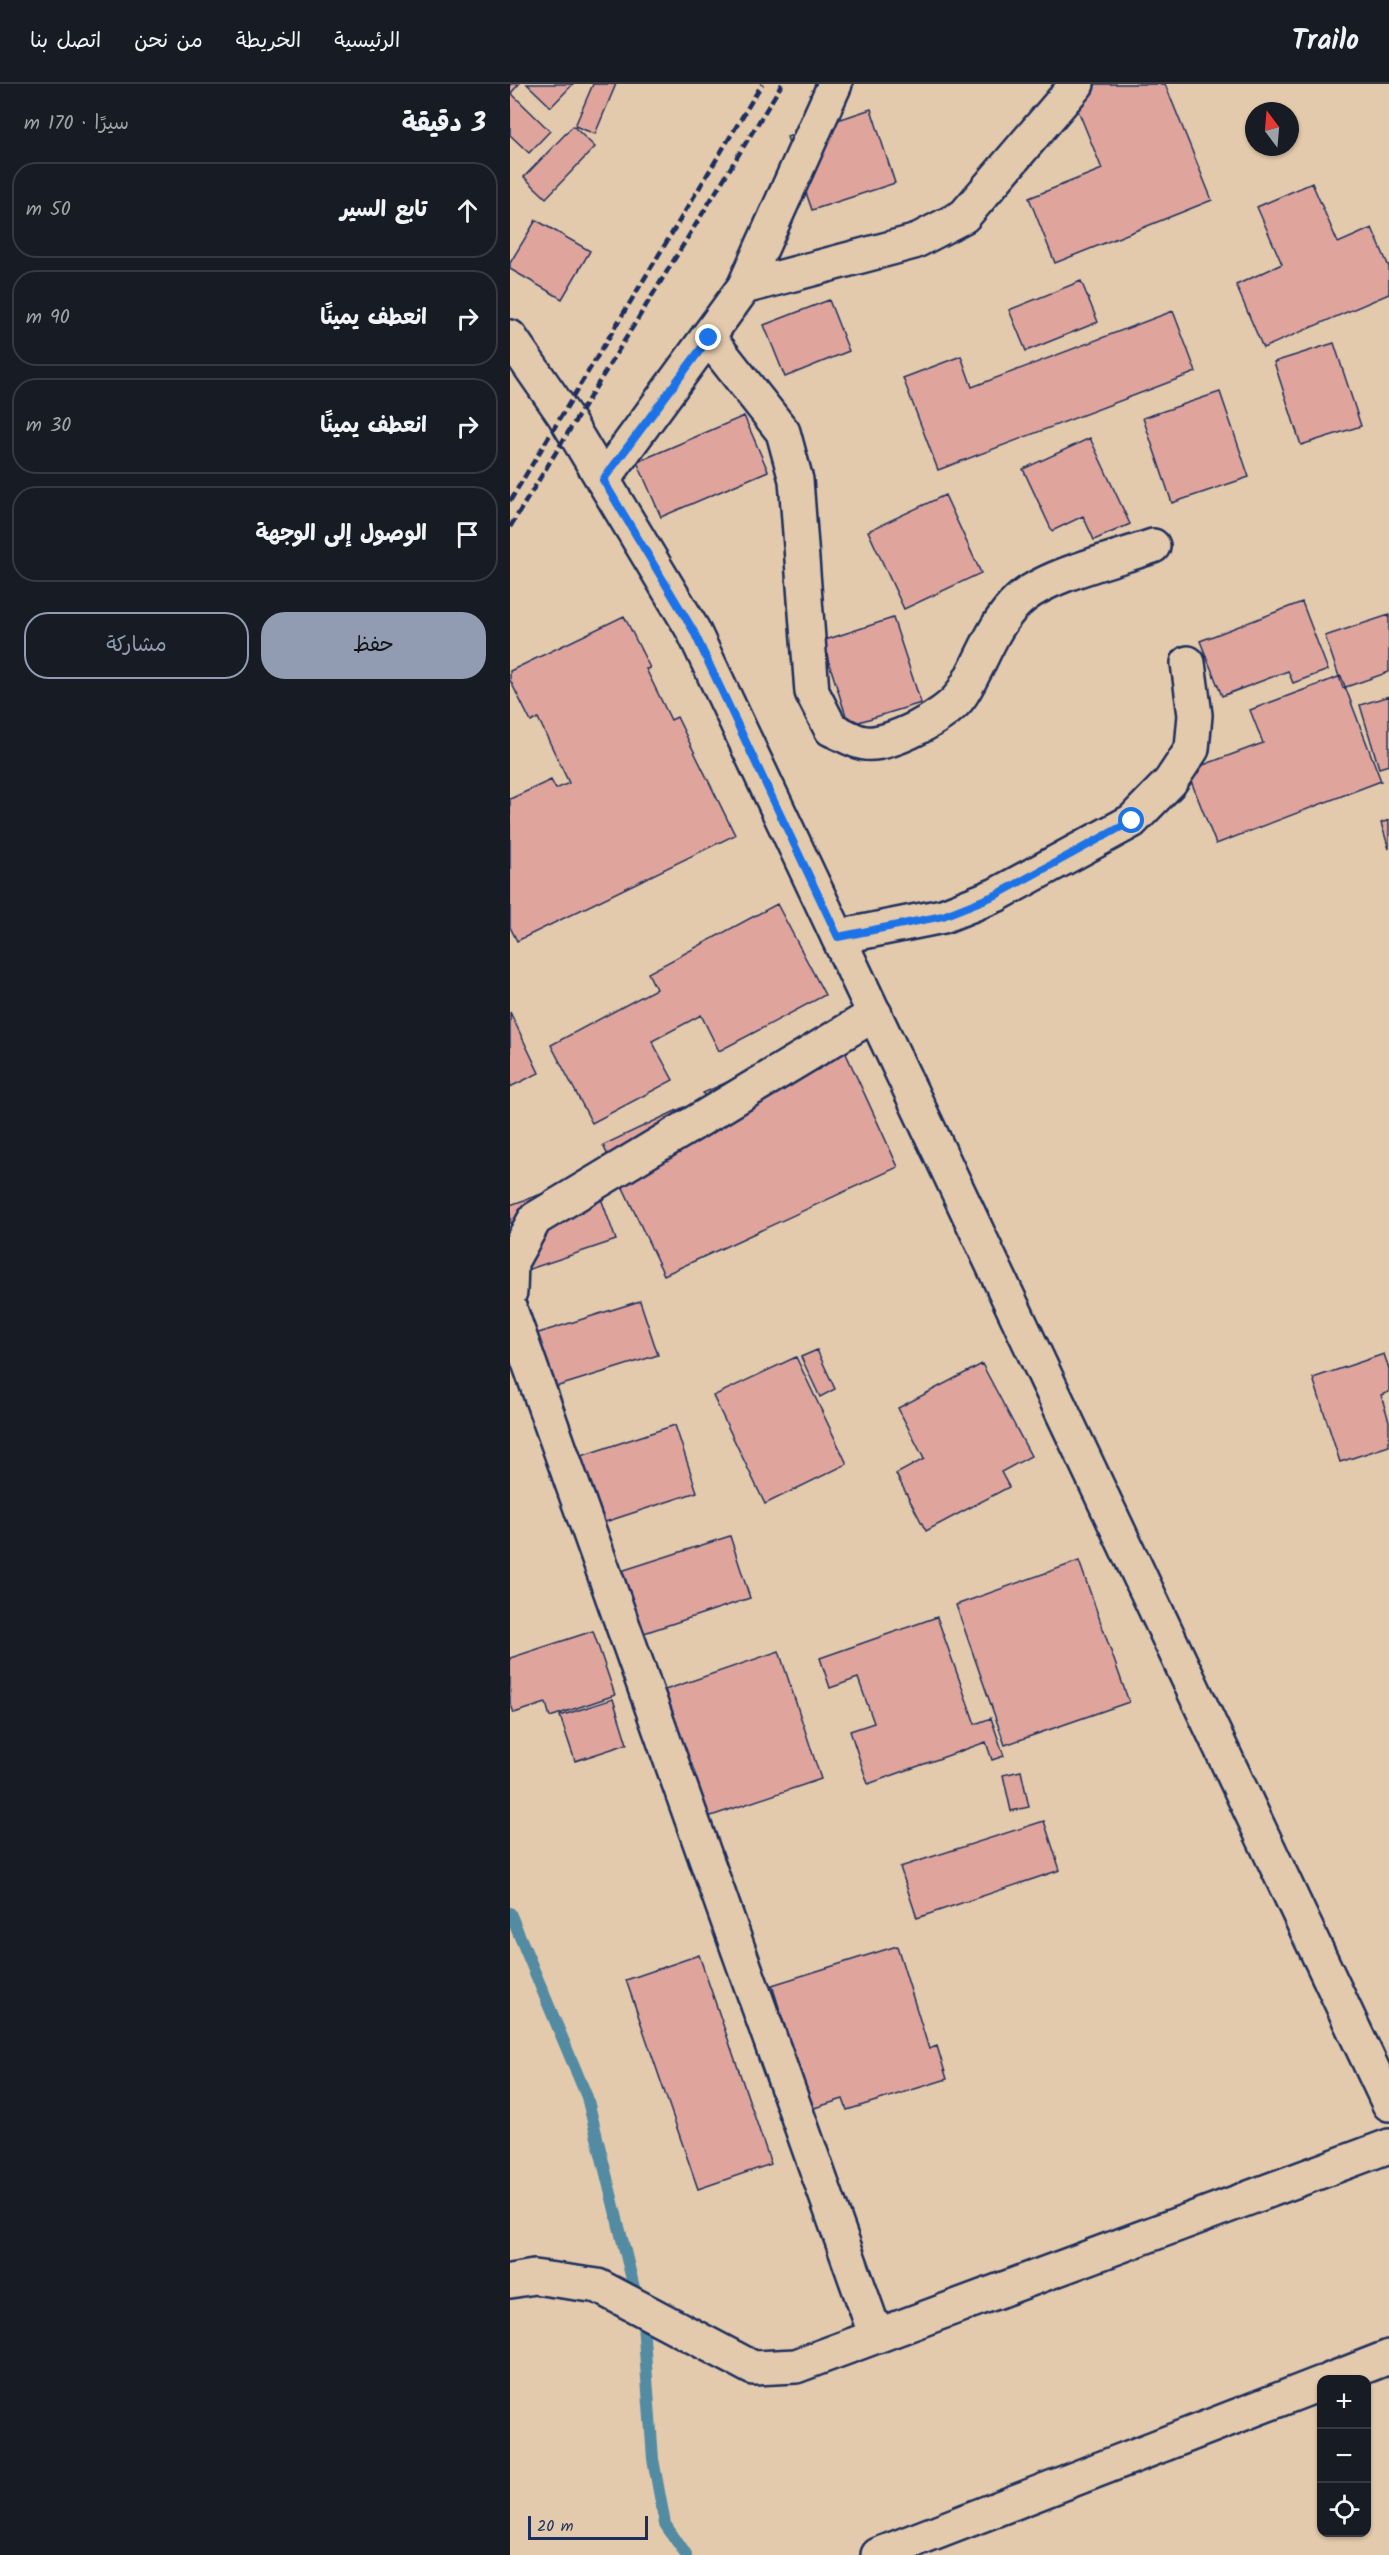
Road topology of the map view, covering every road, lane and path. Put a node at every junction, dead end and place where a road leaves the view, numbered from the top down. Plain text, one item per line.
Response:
1 (835, 84) edge
2 (1077, 84) edge
3 (744, 287) junction
4 (510, 337) edge
5 (709, 338) junction
6 (603, 480) junction
7 (1153, 546) dead end
8 (1188, 663) dead end
9 (838, 937) junction
10 (875, 1014) junction
11 (510, 1292) edge
12 (510, 1309) edge
13 (1389, 2104) edge
14 (1389, 2146) edge
15 (510, 2281) edge
16 (876, 2336) junction
17 (1389, 2357) edge
18 (1341, 2375) edge
19 (1317, 2385) edge
20 (878, 2555) edge

1 - 3 street
2 - 3 street
3 - 5 street
4 - 6 street
5 - 6 street
5 - 7 street
6 - 9 street
8 - 9 street
9 - 10 street
10 - 11 street
10 - 13 street
12 - 16 street
14 - 16 street
15 - 16 street
17 - 18 street
19 - 20 street

